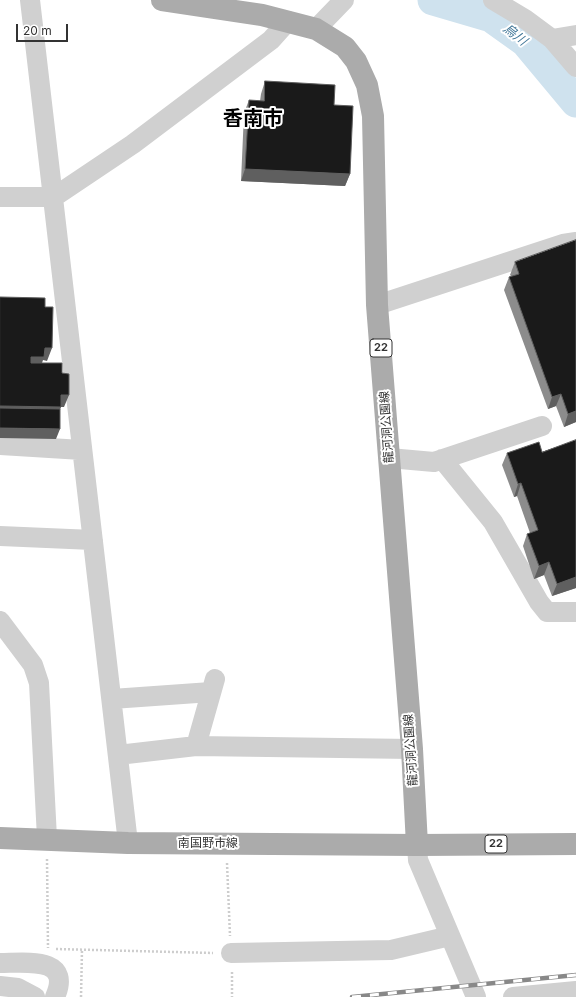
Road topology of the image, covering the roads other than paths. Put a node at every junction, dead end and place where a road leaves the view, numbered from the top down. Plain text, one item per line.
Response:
1 (30, 0) edge
2 (162, 0) edge
3 (493, 0) edge
4 (338, 7) edge
5 (288, 21) junction
6 (316, 29) junction
7 (576, 35) edge
8 (552, 39) junction
9 (576, 67) edge
10 (0, 197) edge
11 (54, 197) junction
12 (576, 242) edge
13 (377, 305) junction
14 (542, 426) dead end
15 (0, 445) edge
16 (82, 450) junction
17 (389, 458) junction
18 (442, 460) junction
19 (0, 536) edge
20 (93, 540) junction
21 (576, 612) edge
22 (0, 621) edge
23 (112, 699) junction
24 (196, 746) junction
25 (412, 749) junction
26 (118, 755) junction
27 (0, 838) edge
28 (47, 838) junction
29 (128, 842) junction
30 (576, 844) edge
31 (417, 845) junction
32 (450, 936) junction
33 (231, 953) road end
34 (0, 963) edge
35 (0, 986) edge
36 (576, 991) edge
37 (35, 997) edge
38 (55, 997) edge
39 (476, 997) edge
40 (513, 997) edge

1 - 11 street
2 - 5 main road, 龍河洞公園線 / 22
3 - 8 street
4 - 6 street
5 - 6 main road, 龍河洞公園線 / 22
5 - 11 street
6 - 13 main road, 龍河洞公園線 / 22
7 - 8 street
8 - 9 street
10 - 11 street
11 - 16 street
12 - 13 street
13 - 17 main road, 龍河洞公園線 / 22
14 - 18 street
15 - 16 street
16 - 20 street
17 - 18 street
17 - 25 main road, 龍河洞公園線 / 22
18 - 21 street
19 - 20 street
20 - 23 street
22 - 28 street
23 - 24 street
23 - 26 street
24 - 25 street
24 - 26 street
25 - 31 main road, 龍河洞公園線 / 22
26 - 29 street
27 - 28 main road, 南国野市線
28 - 29 main road, 南国野市線
29 - 31 main road, 南国野市線
30 - 31 main road, 22
31 - 32 street
32 - 33 street
32 - 39 street
34 - 38 street
35 - 37 street
36 - 40 street

